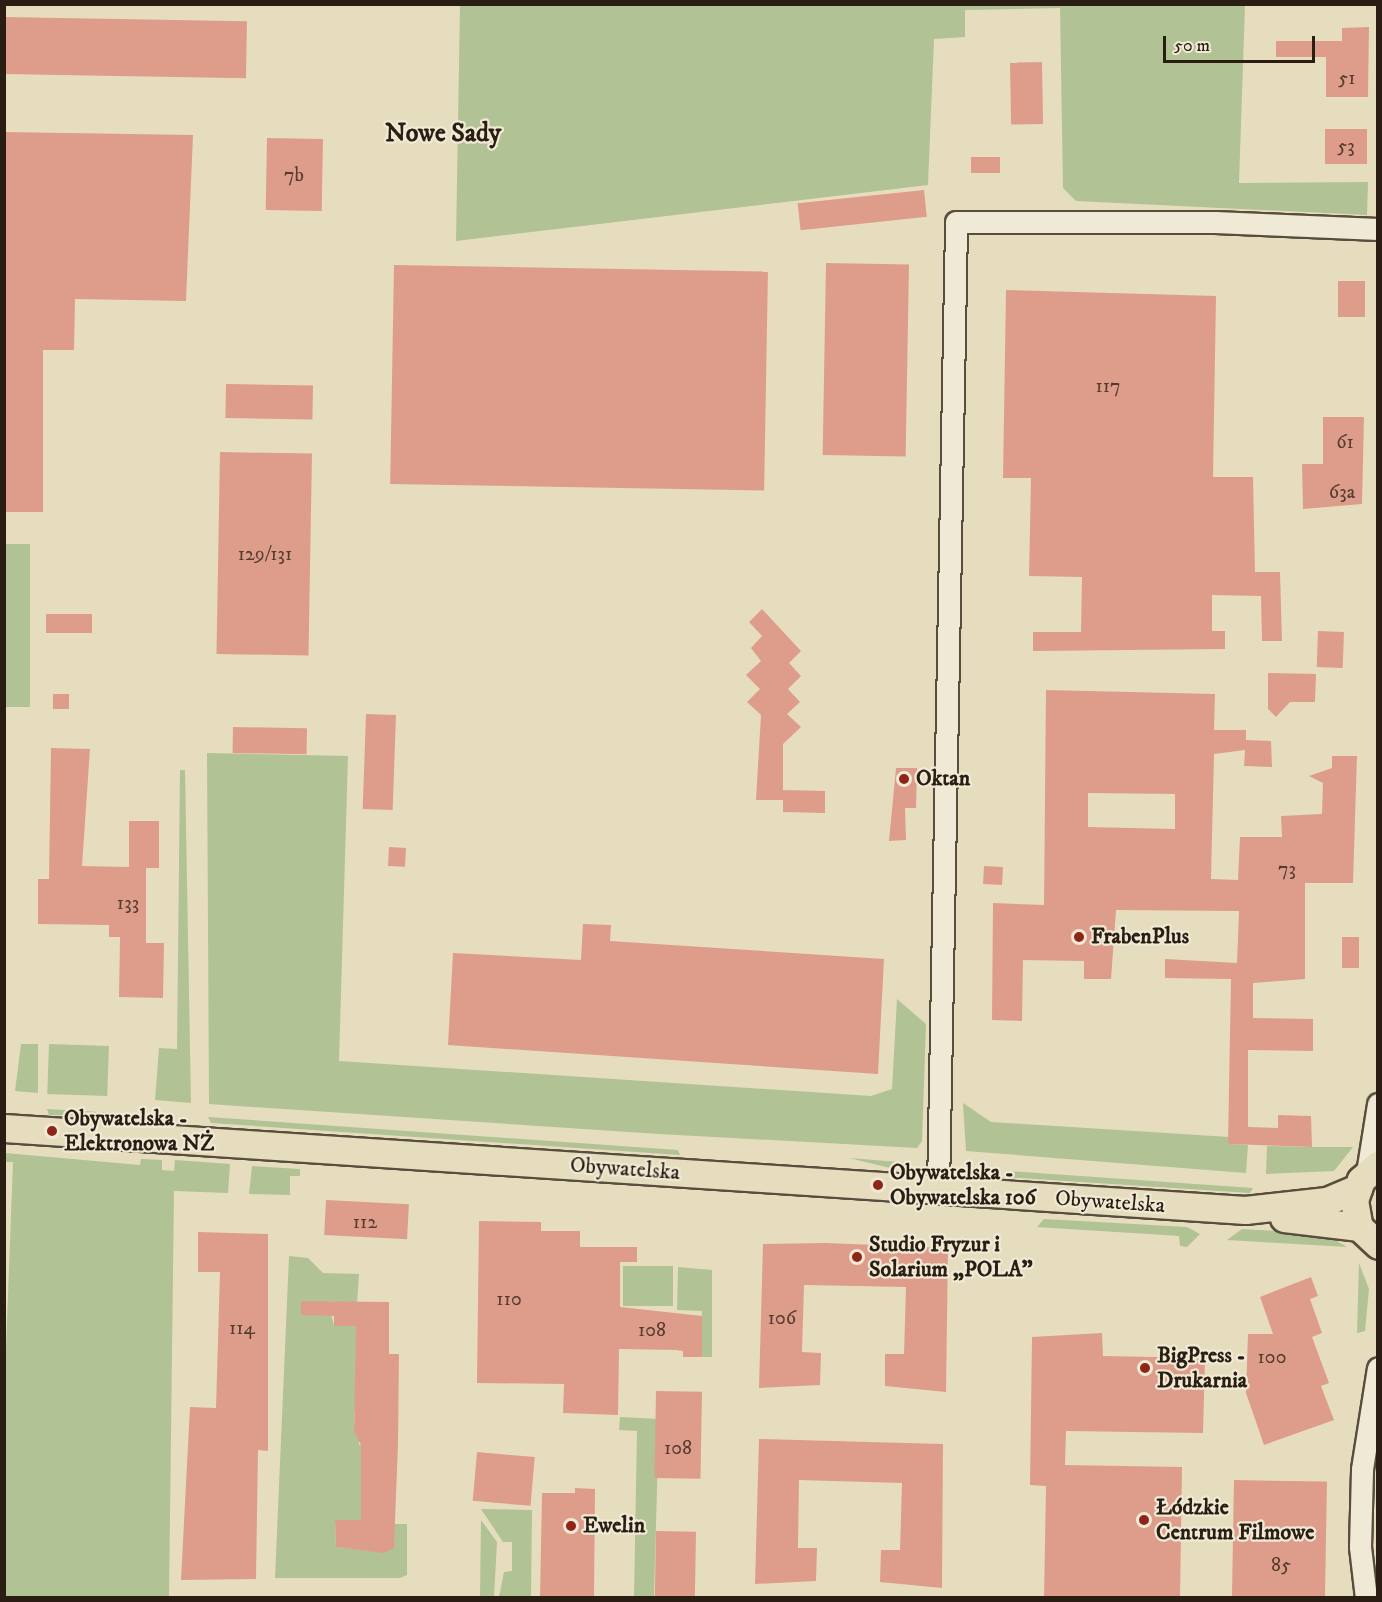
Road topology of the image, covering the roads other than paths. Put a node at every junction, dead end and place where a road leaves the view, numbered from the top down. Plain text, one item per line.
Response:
1 (1377, 229) edge
2 (1377, 1104) edge
3 (4, 1128) edge
4 (1367, 1175) edge
5 (938, 1189) junction
6 (1245, 1210) junction
7 (1373, 1242) edge
8 (1377, 1368) edge
9 (1366, 1598) edge

1 - 5 street
2 - 4 street
3 - 5 main road, Obywatelska
4 - 6 main road, Obywatelska
4 - 7 main road
5 - 6 main road, Obywatelska
6 - 7 main road, Obywatelska
8 - 9 street

